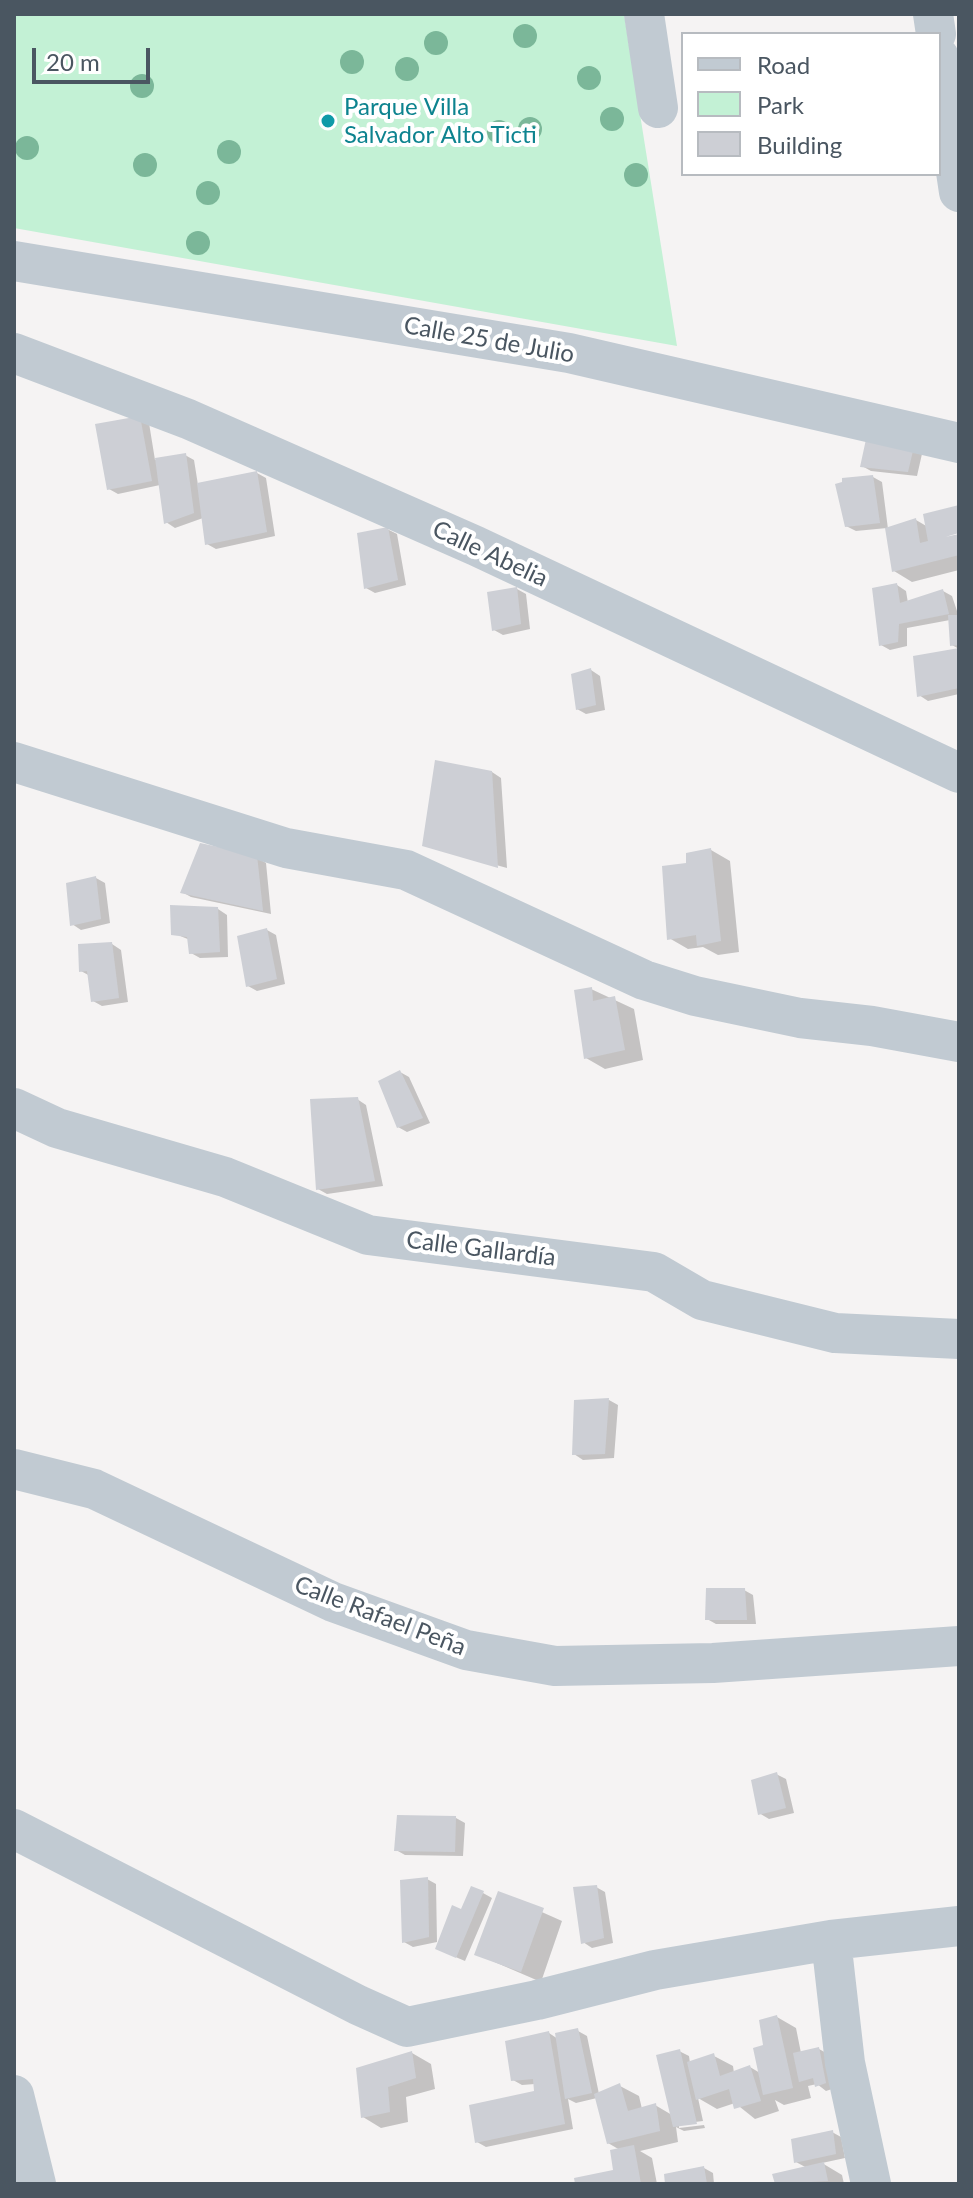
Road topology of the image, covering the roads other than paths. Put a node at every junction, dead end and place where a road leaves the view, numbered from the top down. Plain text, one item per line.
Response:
1 (644, 14) edge
2 (941, 70) edge
3 (658, 108) dead end
4 (959, 192) edge
5 (14, 261) edge
6 (14, 353) edge
7 (959, 443) edge
8 (14, 762) edge
9 (959, 773) edge
10 (959, 1042) edge
11 (14, 1108) edge
12 (959, 1339) edge
13 (14, 1469) edge
14 (959, 1646) edge
15 (14, 1829) edge
16 (959, 1926) edge
17 (831, 1940) junction
18 (14, 2095) edge
19 (36, 2184) edge
20 (871, 2184) edge

1 - 3 street
2 - 4 street
5 - 7 street, Calle 25 de Julio
6 - 9 street, Calle Abelia
8 - 10 street
11 - 12 street, Calle Gallardía
13 - 14 street, Calle Rafael Peña
15 - 17 street
16 - 17 street
17 - 20 street
18 - 19 street

